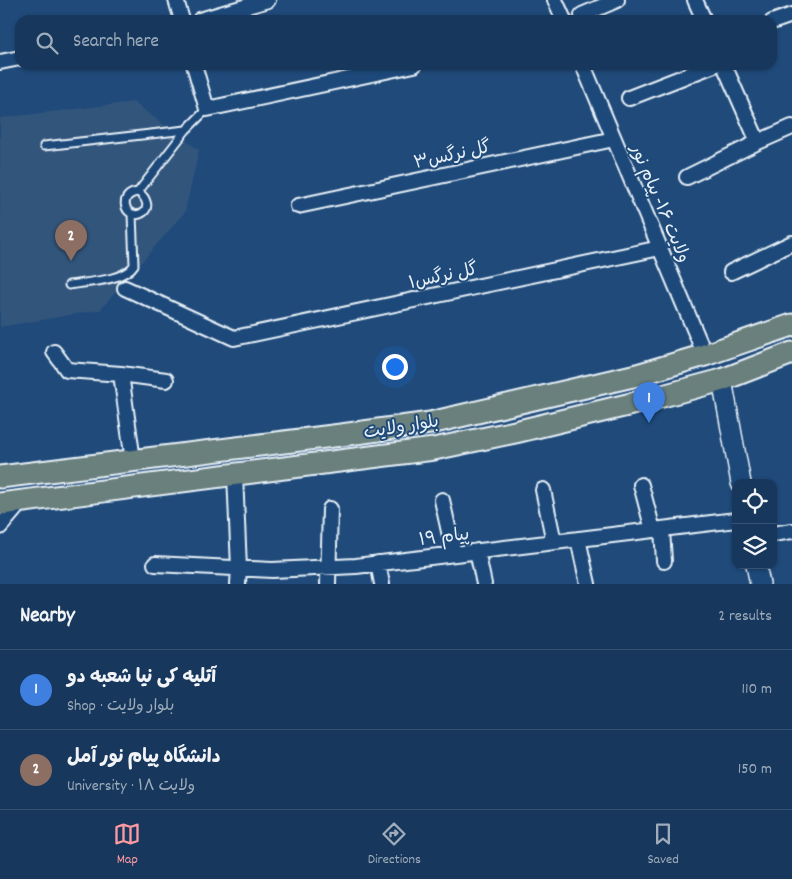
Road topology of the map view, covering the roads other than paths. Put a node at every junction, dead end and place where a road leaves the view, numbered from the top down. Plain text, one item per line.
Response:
1 (176, 0) edge
2 (268, 0) edge
3 (555, 0) edge
4 (617, 0) edge
5 (695, 0) edge
6 (792, 14) edge
7 (180, 15) edge
8 (217, 15) edge
9 (562, 15) edge
10 (582, 15) dead end
11 (702, 15) edge
12 (777, 20) edge
13 (15, 59) edge
14 (0, 62) edge
15 (195, 70) edge
16 (390, 70) edge
17 (585, 70) edge
18 (701, 70) edge
19 (726, 70) edge
20 (629, 98) dead end
21 (207, 109) junction
22 (792, 126) edge
23 (186, 130) junction
24 (614, 139) junction
25 (758, 142) junction
26 (44, 146) dead end
27 (686, 177) dead end
28 (138, 192) junction
29 (298, 206) dead end
30 (132, 214) junction
31 (792, 243) edge
32 (660, 248) junction
33 (731, 272) dead end
34 (69, 285) dead end
35 (125, 288) dead end
36 (792, 325) edge
37 (792, 345) edge
38 (54, 352) dead end
39 (705, 356) junction
40 (782, 356) edge
41 (121, 374) junction
42 (166, 380) dead end
43 (722, 380) junction
44 (133, 461) junction
45 (235, 474) junction
46 (1, 475) edge
47 (740, 479) edge
48 (641, 484) dead end
49 (543, 490) dead end
50 (442, 500) dead end
51 (22, 501) junction
52 (0, 504) edge
53 (330, 509) dead end
54 (732, 520) edge
55 (0, 527) edge
56 (657, 529) junction
57 (792, 531) edge
58 (777, 533) edge
59 (578, 539) junction
60 (554, 542) junction
61 (477, 551) junction
62 (454, 554) junction
63 (664, 561) dead end
64 (378, 563) junction
65 (155, 564) dead end
66 (329, 567) junction
67 (239, 568) junction
68 (757, 569) edge
69 (238, 584) edge
70 (328, 584) edge
71 (382, 584) edge
72 (484, 584) edge
73 (588, 584) edge
74 (760, 584) edge

1 - 7 street
2 - 8 street
3 - 9 street
4 - 10 street
5 - 11 street
6 - 12 street
13 - 14 street
15 - 21 street
16 - 21 street
17 - 24 street, ولایت ۱۶- پیام نور
18 - 20 street
19 - 25 street
21 - 23 lane
22 - 25 street
23 - 26 lane
23 - 28 lane
24 - 29 street, گل نرگس۳
24 - 32 street, ولایت ۱۶- پیام نور
25 - 27 street
28 - 30 lane
28 - 30 lane
30 - 34 lane
31 - 33 street
32 - 35 street, گل نرگس۱
32 - 39 street, ولایت ۱۶- پیام نور
36 - 39 main road, بلوار ولایت
37 - 40 main road, بلوار ولایت
38 - 41 street
39 - 44 main road, بلوار ولایت
40 - 43 main road, بلوار ولایت
41 - 42 street
41 - 44 street
43 - 45 main road, بلوار ولایت
43 - 47 street
44 - 46 main road, بلوار ولایت
45 - 51 main road, بلوار ولایت
45 - 67 street
48 - 56 street
49 - 60 street
50 - 62 street
51 - 52 main road, بلوار ولایت
51 - 55 street
53 - 66 street
54 - 56 street, پیام ۱۹
56 - 59 street, پیام ۱۹
56 - 63 street
57 - 58 street
59 - 60 street, پیام ۱۹
59 - 73 street
60 - 61 street, پیام ۱۹
61 - 62 street, پیام ۱۹
61 - 72 street
62 - 64 street, پیام ۱۹
64 - 66 street, پیام ۱۹
64 - 71 street
65 - 67 street, پیام ۱۹
66 - 67 street, پیام ۱۹
66 - 70 street
67 - 69 street
68 - 74 street

